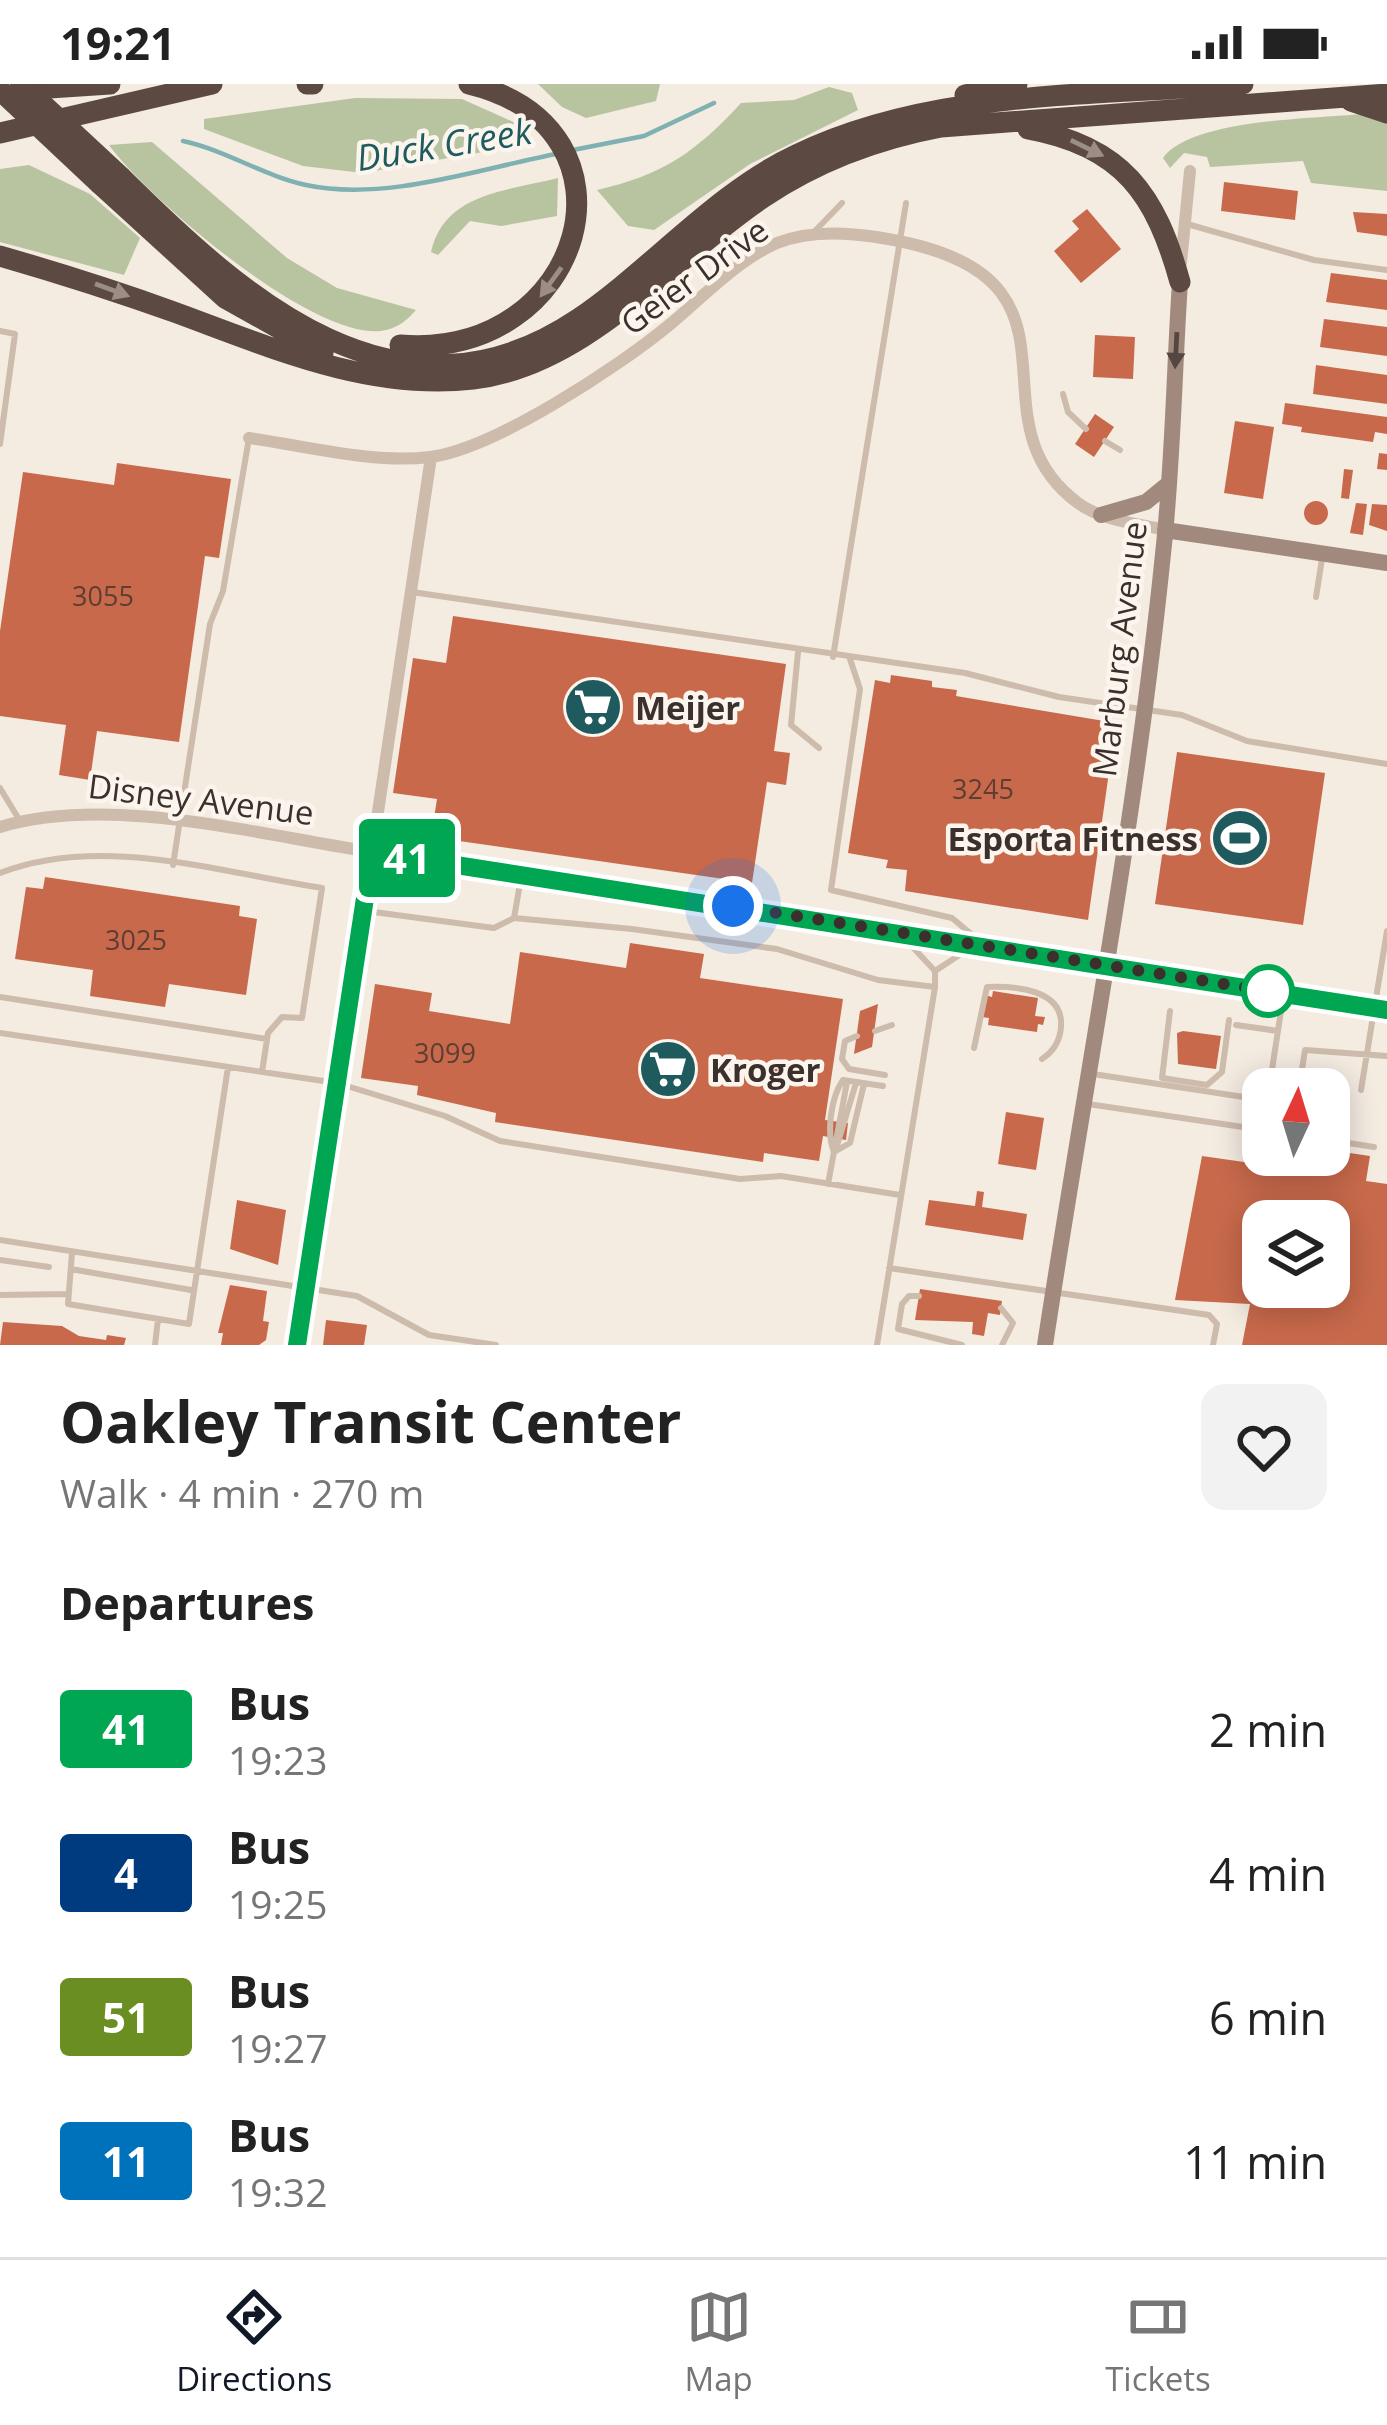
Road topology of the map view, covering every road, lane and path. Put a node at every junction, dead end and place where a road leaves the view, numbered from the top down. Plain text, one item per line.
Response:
1 (21, 84) edge
2 (110, 84) edge
3 (212, 84) edge
4 (469, 84) edge
5 (1017, 84) edge
6 (1243, 84) edge
7 (0, 91) edge
8 (1387, 94) edge
9 (1327, 99) junction
10 (1387, 113) edge
11 (974, 124) junction
12 (0, 133) edge
13 (832, 140) junction
14 (1190, 171) dead end
15 (111, 180) junction
16 (842, 202) dead end
17 (906, 203) dead end
18 (1184, 224) junction
19 (811, 235) junction
20 (900, 242) junction
21 (0, 256) edge
22 (1387, 270) edge
23 (1180, 282) junction
24 (279, 314) junction
25 (0, 331) edge
26 (366, 371) junction
27 (1063, 394) dead end
28 (1086, 428) dead end
29 (249, 438) joint
30 (1105, 441) dead end
31 (0, 444) edge
32 (1120, 450) dead end
33 (431, 457) junction
34 (1168, 484) junction
35 (1101, 514) junction
36 (1165, 530) junction
37 (1322, 554) junction
38 (1387, 563) edge
39 (412, 592) junction
40 (1316, 597) dead end
41 (798, 652) junction
42 (833, 658) junction
43 (850, 659) junction
44 (1144, 708) junction
45 (819, 748) dead end
46 (1387, 764) edge
47 (0, 788) edge
48 (20, 821) junction
49 (179, 824) junction
50 (0, 827) edge
51 (372, 852) junction
52 (173, 865) junction
53 (0, 873) edge
54 (521, 874) junction
55 (363, 910) junction
56 (514, 918) junction
57 (902, 931) junction
58 (1387, 931) edge
59 (987, 944) junction
60 (1108, 964) junction
61 (935, 970) junction
62 (934, 987) junction
63 (1284, 993) junction
64 (0, 997) edge
65 (1380, 1010) edge
66 (1170, 1011) dead end
67 (892, 1025) dead end
68 (874, 1030) dead end
69 (1278, 1031) junction
70 (0, 1033) edge
71 (856, 1036) dead end
72 (267, 1039) junction
73 (974, 1048) dead end
74 (1366, 1054) junction
75 (1387, 1056) edge
76 (1042, 1059) dead end
77 (227, 1067) junction
78 (1272, 1068) edge
79 (1302, 1068) edge
80 (262, 1072) junction
81 (1090, 1074) junction
82 (885, 1075) dead end
83 (856, 1082) junction
84 (337, 1083) junction
85 (883, 1086) dead end
86 (1361, 1090) dead end
87 (1242, 1097) edge
88 (1084, 1103) junction
89 (1242, 1126) edge
90 (1350, 1143) edge
91 (1374, 1147) dead end
92 (834, 1152) junction
93 (828, 1184) junction
94 (900, 1195) junction
95 (0, 1240) edge
96 (72, 1252) junction
97 (0, 1260) edge
98 (49, 1267) dead end
99 (889, 1268) junction
100 (71, 1269) junction
101 (196, 1270) junction
102 (306, 1287) junction
103 (193, 1290) junction
104 (1053, 1290) junction
105 (69, 1294) junction
106 (0, 1295) edge
107 (919, 1296) dead end
108 (1001, 1308) dead end
109 (158, 1319) junction
110 (155, 1345) edge
111 (297, 1345) edge
112 (496, 1345) edge
113 (877, 1345) edge
114 (962, 1345) edge
115 (1002, 1345) edge
116 (1045, 1345) edge
117 (1213, 1345) edge

1 - 15 highway, bridge
2 - 7 highway
3 - 12 highway
4 -> 24 highway
5 - 13 highway
6 - 13 highway
7 - 15 highway, bridge
8 - 9 highway
9 - 10 highway
9 - 11 highway
11 -> 23 highway
11 - 26 highway
13 - 24 highway
14 - 18 street, Marburg Avenue
15 - 24 highway
15 - 26 highway
16 - 19 lane
17 - 20 lane
18 - 22 lane
18 - 23 street, Marburg Avenue
19 - 20 street, Geier Drive
19 - 33 street, Geier Drive
20 - 35 street, Geier Drive
20 - 42 lane
21 -> 26 highway
23 -> 34 street, Marburg Avenue
25 - 31 lane
27 - 28 lane
29 - 33 street, Geier Drive
29 - 49 lane
30 - 32 lane
33 - 39 street
34 - 35 street
34 - 36 street, Marburg Avenue
35 - 36 street, Geier Drive
36 - 37 street
36 - 44 street, Marburg Avenue
37 - 38 street
37 - 40 lane
39 - 41 lane
39 - 51 street
41 - 42 lane
41 - 45 lane
42 - 43 lane
43 - 44 lane
43 - 59 lane
44 - 46 lane
44 - 60 street, Marburg Avenue
47 - 48 lane
48 - 49 street, Disney Avenue
48 - 50 street, Disney Avenue
49 - 51 street, Disney Avenue
49 - 52 lane
51 - 54 street, Disney Avenue
51 - 55 street
52 - 53 lane
52 - 72 lane
54 - 56 lane
54 - 57 street, Disney Avenue
55 - 56 lane
55 - 84 street
56 - 62 lane
57 - 59 street, Disney Avenue
57 - 61 lane
58 - 65 lane
59 - 60 street, Disney Avenue
59 - 61 lane
60 - 63 street, Disney Avenue
60 - 81 street, Marburg Avenue
61 - 62 lane
62 - 94 lane
63 - 65 street, Disney Avenue
63 - 69 lane
64 - 72 lane
65 - 74 lane
66 - 69 lane
67 - 68 lane
69 - 78 lane
70 - 77 lane
71 - 82 lane
72 - 80 lane
73 - 76 lane
74 - 75 lane
74 - 79 lane
74 - 86 lane
77 - 80 lane
77 - 101 lane
80 - 84 lane
81 - 87 lane
81 - 88 street, Marburg Avenue
83 - 85 lane
83 - 92 lane
83 - 92 lane
84 - 93 lane
84 - 102 street
88 - 89 lane
88 - 104 street, Marburg Avenue
90 - 91 lane
92 - 93 lane
93 - 94 lane
94 - 99 lane
95 - 96 lane
96 - 100 lane
96 - 101 lane
97 - 98 lane
99 - 104 lane
99 - 113 lane
100 - 103 lane
100 - 105 lane
101 - 102 lane
101 - 103 lane
102 - 111 street
102 - 112 lane
103 - 109 lane
104 - 116 street, Marburg Avenue
104 - 117 lane
105 - 106 lane
105 - 109 lane
107 - 114 lane
108 - 115 lane
109 - 110 lane

